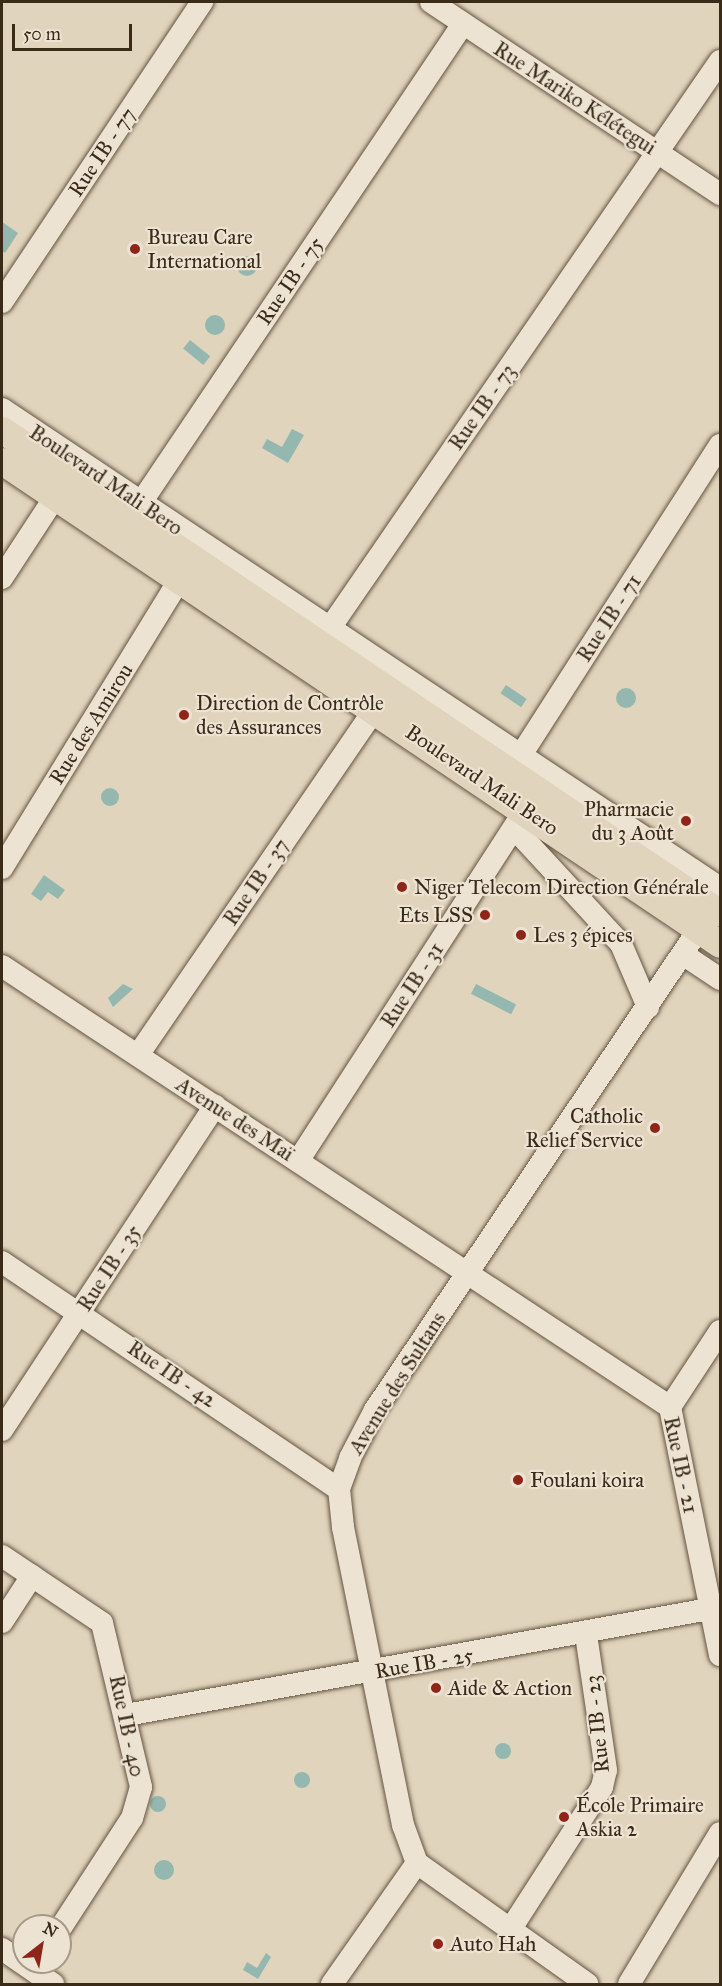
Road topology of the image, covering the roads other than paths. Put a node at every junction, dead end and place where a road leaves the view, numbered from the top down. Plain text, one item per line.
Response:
1 (202, 2) edge
2 (431, 2) edge
3 (463, 24) junction
4 (720, 61) edge
5 (657, 152) junction
6 (720, 194) edge
7 (2, 302) edge
8 (2, 409) edge
9 (2, 430) edge
10 (720, 445) edge
11 (2, 460) edge
12 (55, 497) junction
13 (129, 520) junction
14 (2, 578) edge
15 (180, 579) junction
16 (319, 645) junction
17 (375, 709) junction
18 (510, 772) junction
19 (520, 819) junction
20 (2, 868) edge
21 (715, 912) edge
22 (684, 955) junction
23 (2, 966) edge
24 (720, 979) edge
25 (648, 1007) junction
26 (138, 1055) junction
27 (215, 1106) junction
28 (298, 1161) junction
29 (2, 1262) edge
30 (467, 1273) junction
31 (81, 1311) junction
32 (720, 1331) edge
33 (670, 1407) junction
34 (2, 1430) edge
35 (339, 1489) junction
36 (2, 1556) edge
37 (32, 1576) junction
38 (716, 1608) edge
39 (2, 1622) edge
40 (586, 1634) junction
41 (720, 1655) edge
42 (370, 1672) junction
43 (126, 1714) junction
44 (720, 1833) edge
45 (417, 1863) junction
46 (69, 1914) edge
47 (510, 1930) junction
48 (35, 1974) edge
49 (53, 1984) edge
50 (332, 1984) edge
51 (587, 1984) edge
52 (629, 1984) edge

1 - 7 street, Rue IB - 77
2 - 3 street, Rue Mariko Kélétegui
3 - 5 street, Rue Mariko Kélétegui
3 - 13 street, Rue IB - 75
4 - 5 street, Rue IB - 73
5 - 6 street, Rue Mariko Kélétegui
5 - 16 street, Rue IB - 73
8 - 13 street, Boulevard Mali Bero
9 - 13 main road, Boulevard Mali Bero
10 - 18 street, Rue IB - 71
11 - 12 main road, Boulevard Mali Bero
12 - 13 main road, Boulevard Mali Bero
12 - 14 street
13 - 15 main road, Boulevard Mali Bero
13 - 16 main road, Boulevard Mali Bero
15 - 16 main road, Boulevard Mali Bero
15 - 20 street, Rue des Amirou
16 - 17 main road, Boulevard Mali Bero
16 - 18 main road, Boulevard Mali Bero
17 - 18 main road, Boulevard Mali Bero
17 - 26 street, Rue IB - 37
18 - 19 main road, Boulevard Mali Bero
18 - 21 main road, Boulevard Mali Bero
19 - 21 main road, Boulevard Mali Bero
19 - 25 street
19 - 28 street, Rue IB - 31
21 - 22 street, Avenue des Sultans
22 - 24 street
22 - 25 street, Avenue des Sultans
23 - 26 street, Avenue des Maï
25 - 30 street, Avenue des Sultans
26 - 27 street, Avenue des Maï
27 - 28 street, Avenue des Maï
27 - 31 street, Rue IB - 35
28 - 30 street, Avenue des Maï
29 - 31 street, Rue IB - 42
30 - 33 street, Rue IB - 21
30 - 35 street, Avenue des Sultans
31 - 34 street, Rue IB - 35
31 - 35 street, Rue IB - 42
32 - 33 street
33 - 38 street, Rue IB - 21
35 - 42 street
36 - 37 street, Rue IB - 40
37 - 39 street
37 - 43 street, Rue IB - 40
38 - 40 street, Rue IB - 25
38 - 41 street, Rue IB - 21
40 - 42 street, Rue IB - 25
40 - 47 street, Rue IB - 23
42 - 43 street, Rue IB - 25
42 - 45 street
43 - 46 street, Rue IB - 40
44 - 52 street
45 - 47 street
45 - 50 street
47 - 51 street
48 - 49 street

